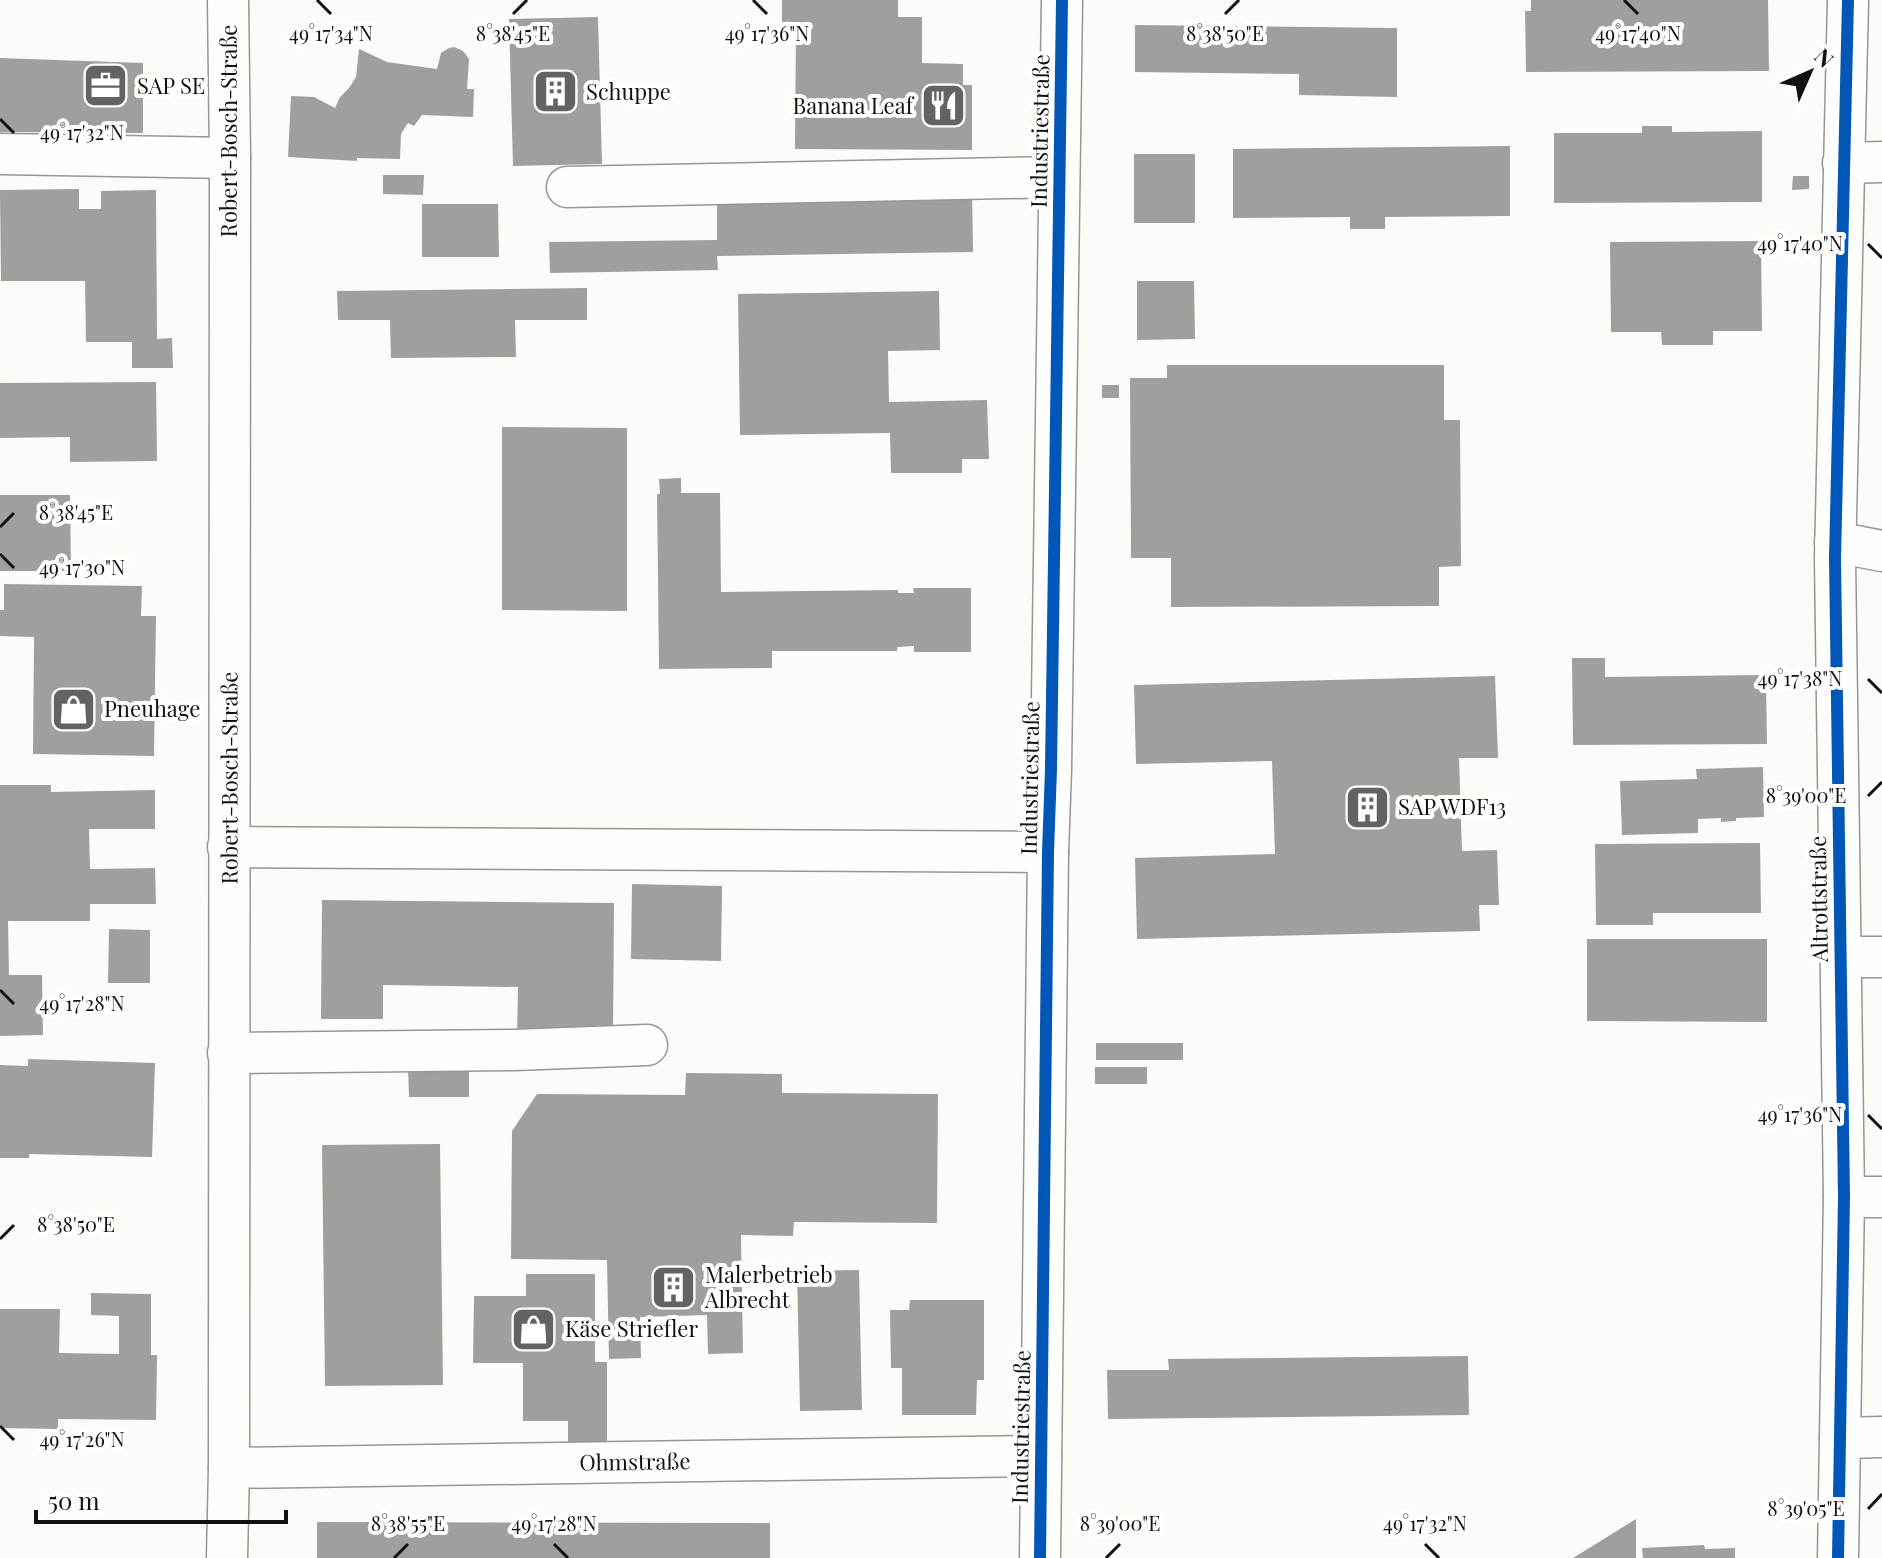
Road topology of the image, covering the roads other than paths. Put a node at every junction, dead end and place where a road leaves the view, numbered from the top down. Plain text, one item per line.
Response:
1 (228, 0) edge
2 (1062, 0) edge
3 (1848, 0) edge
4 (0, 154) edge
5 (230, 158) junction
6 (1882, 162) edge
7 (1843, 163) junction
8 (1059, 177) junction
9 (567, 187) dead end
10 (1835, 542) junction
11 (1882, 551) edge
12 (228, 847) junction
13 (1048, 852) junction
14 (1840, 957) junction
15 (1882, 957) edge
16 (647, 1045) dead end
17 (228, 1053) junction
18 (1863, 1197) edge
19 (1882, 1437) edge
20 (1840, 1438) junction
21 (1041, 1456) junction
22 (229, 1468) junction
23 (227, 1558) edge
24 (1040, 1558) edge
25 (1838, 1558) edge

1 - 5 street, Robert-Bosch-Straße
2 - 8 street, Industriestraße
3 - 7 street, Altrottstraße
4 - 5 street
5 - 12 street, Robert-Bosch-Straße
6 - 7 street
7 - 10 street, Altrottstraße
8 - 9 street
8 - 13 street, Industriestraße
10 - 11 street
10 - 14 street, Altrottstraße
12 - 13 street
12 - 17 street, Robert-Bosch-Straße
13 - 21 street, Industriestraße
14 - 15 street
14 - 18 street, Altrottstraße
16 - 17 street
17 - 22 street, Robert-Bosch-Straße
18 - 20 street, Altrottstraße
19 - 20 street
20 - 25 street, Altrottstraße
21 - 22 street, Ohmstraße
21 - 24 street, Industriestraße
22 - 23 street, Robert-Bosch-Straße

